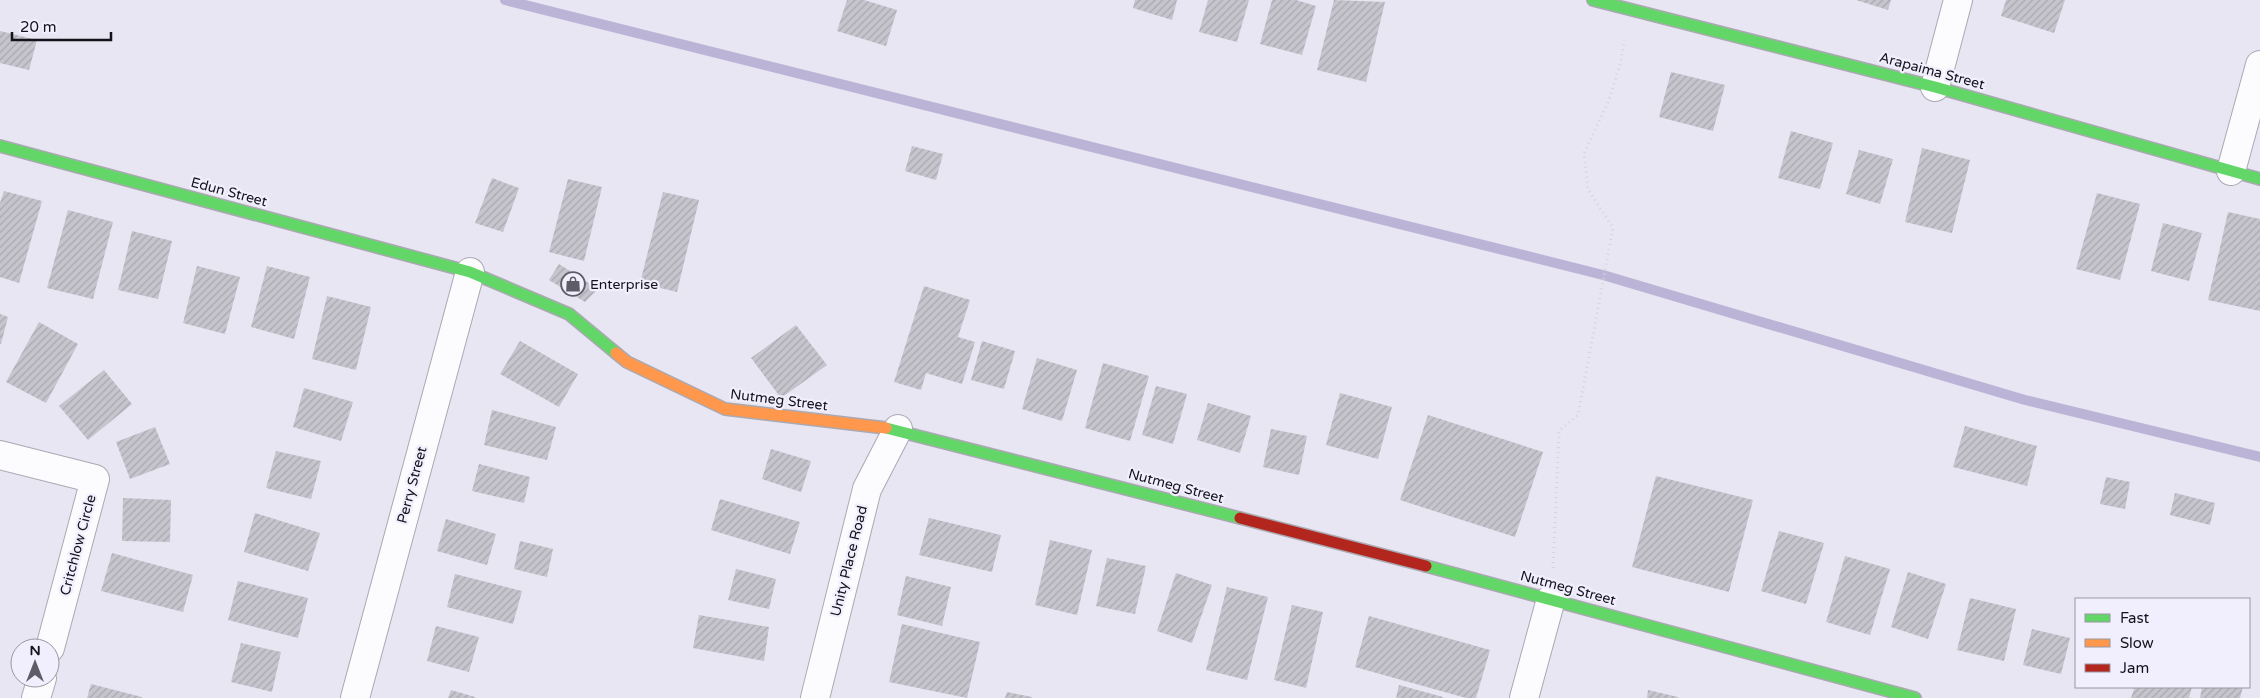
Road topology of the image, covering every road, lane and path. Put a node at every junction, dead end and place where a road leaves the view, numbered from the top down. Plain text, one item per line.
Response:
1 (1958, 0) edge
2 (1614, 4) edge
3 (2260, 65) edge
4 (1936, 87) junction
5 (0, 146) edge
6 (2231, 171) junction
7 (2260, 179) edge
8 (460, 269) junction
9 (898, 429) junction
10 (0, 455) edge
11 (1551, 599) junction
12 (53, 638) edge
13 (355, 698) edge
14 (815, 698) edge
15 (1524, 698) edge
16 (1915, 698) edge

1 - 4 street
2 - 4 street, Arapaima Street
2 - 11 path
3 - 6 street
4 - 6 street, Arapaima Street
5 - 8 street, Edun Street
6 - 7 street, Arapaima Street
8 - 9 street, Nutmeg Street
8 - 13 street, Perry Street
9 - 11 street, Nutmeg Street
9 - 14 street, Unity Place Road
10 - 12 street, Critchlow Circle
11 - 15 street
11 - 16 street, Nutmeg Street

